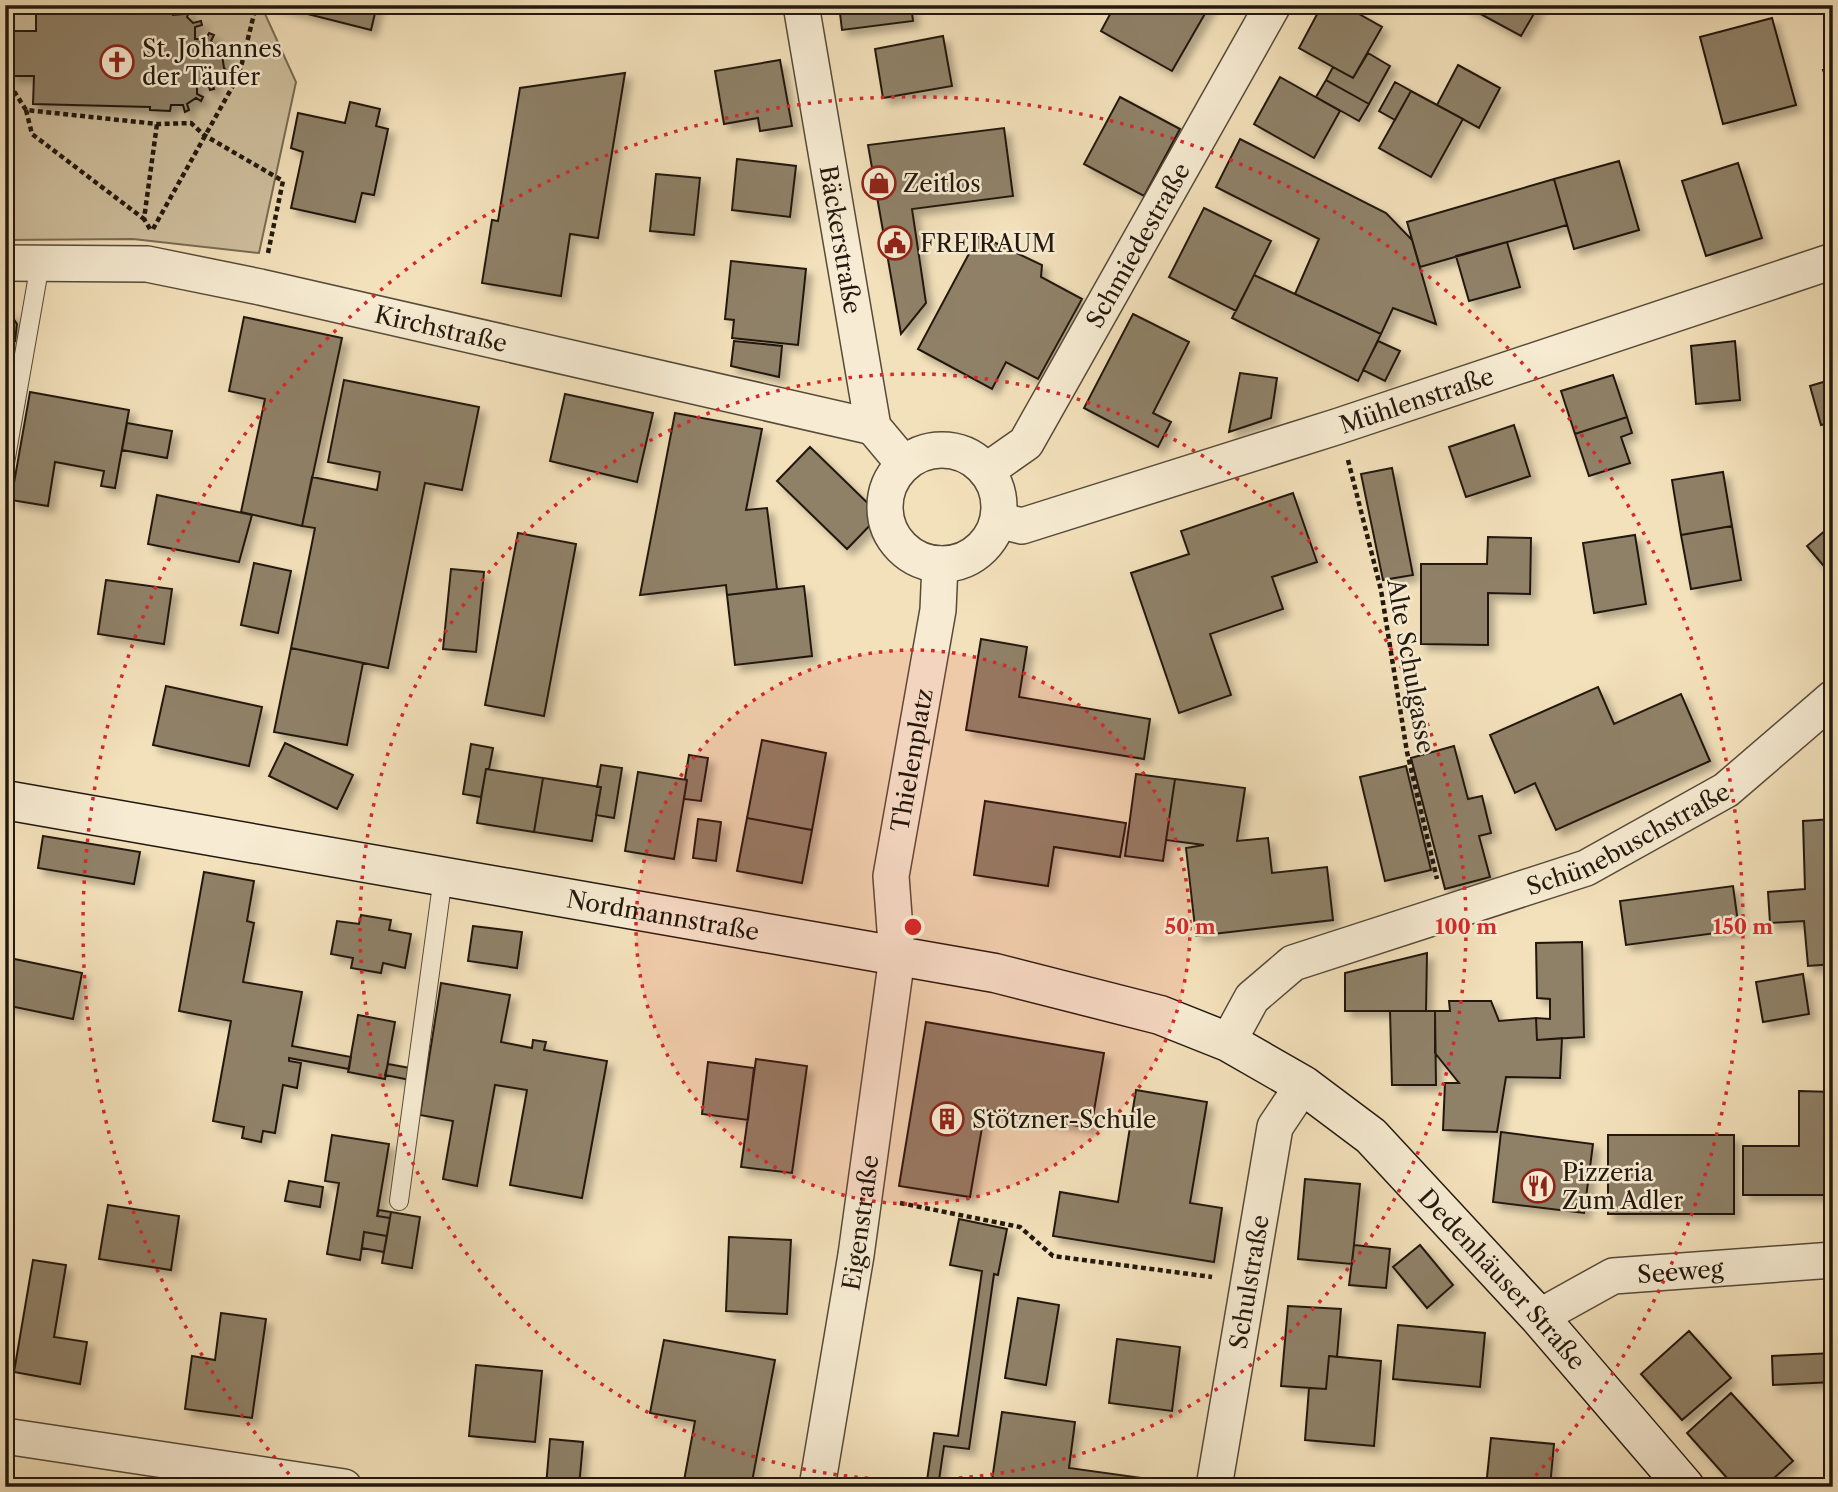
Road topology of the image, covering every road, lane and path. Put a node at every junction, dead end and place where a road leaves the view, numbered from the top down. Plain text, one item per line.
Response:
1 (253, 5) edge
2 (801, 5) edge
3 (1273, 5) edge
4 (5, 77) edge
5 (26, 110) junction
6 (157, 124) junction
7 (204, 135) junction
8 (144, 219) junction
9 (1833, 261) edge
10 (5, 263) edge
11 (40, 264) junction
12 (260, 287) junction
13 (1339, 426) junction
14 (873, 427) junction
15 (5, 463) edge
16 (904, 464) junction
17 (986, 471) junction
18 (998, 520) junction
19 (940, 564) junction
20 (1833, 698) edge
21 (5, 800) edge
22 (443, 877) junction
23 (1445, 914) junction
24 (897, 957) junction
25 (1228, 1042) junction
26 (1303, 1085) junction
27 (865, 1196) junction
28 (399, 1201) dead end
29 (1833, 1260) edge
30 (1248, 1282) junction
31 (1539, 1317) junction
32 (5, 1436) edge
33 (344, 1487) edge
34 (817, 1487) edge
35 (1214, 1487) edge
36 (1685, 1487) edge

1 - 7 path
2 - 14 street, Bäckerstraße
3 - 17 street, Schmiedestraße
4 - 5 path
5 - 6 path
5 - 8 path
6 - 7 path
6 - 8 path
7 - 8 path
7 - 12 path
9 - 13 street, Mühlenstraße
10 - 11 street, Kirchstraße
11 - 12 street, Kirchstraße
11 - 15 lane
12 - 14 street, Kirchstraße
13 - 18 street, Mühlenstraße
13 - 23 path, Alte Schulgasse
14 - 16 street
16 - 17 street
16 - 19 street
17 - 18 street
18 - 19 street
19 - 24 street, Thielenplatz
20 - 23 street, Schünebuschstraße
21 - 22 street, Nordmannstraße
22 - 24 street, Nordmannstraße
22 - 28 lane
23 - 25 street, Schünebuschstraße
24 - 25 street, Nordmannstraße
24 - 27 street, Eigenstraße
25 - 26 street, Nordmannstraße
26 - 30 street, Schulstraße
26 - 31 street, Dedenhäuser Straße
27 - 30 path
27 - 34 street, Eigenstraße
29 - 31 street, Seeweg
30 - 35 street, Schulstraße
31 - 36 street, Dedenhäuser Straße
32 - 33 street

